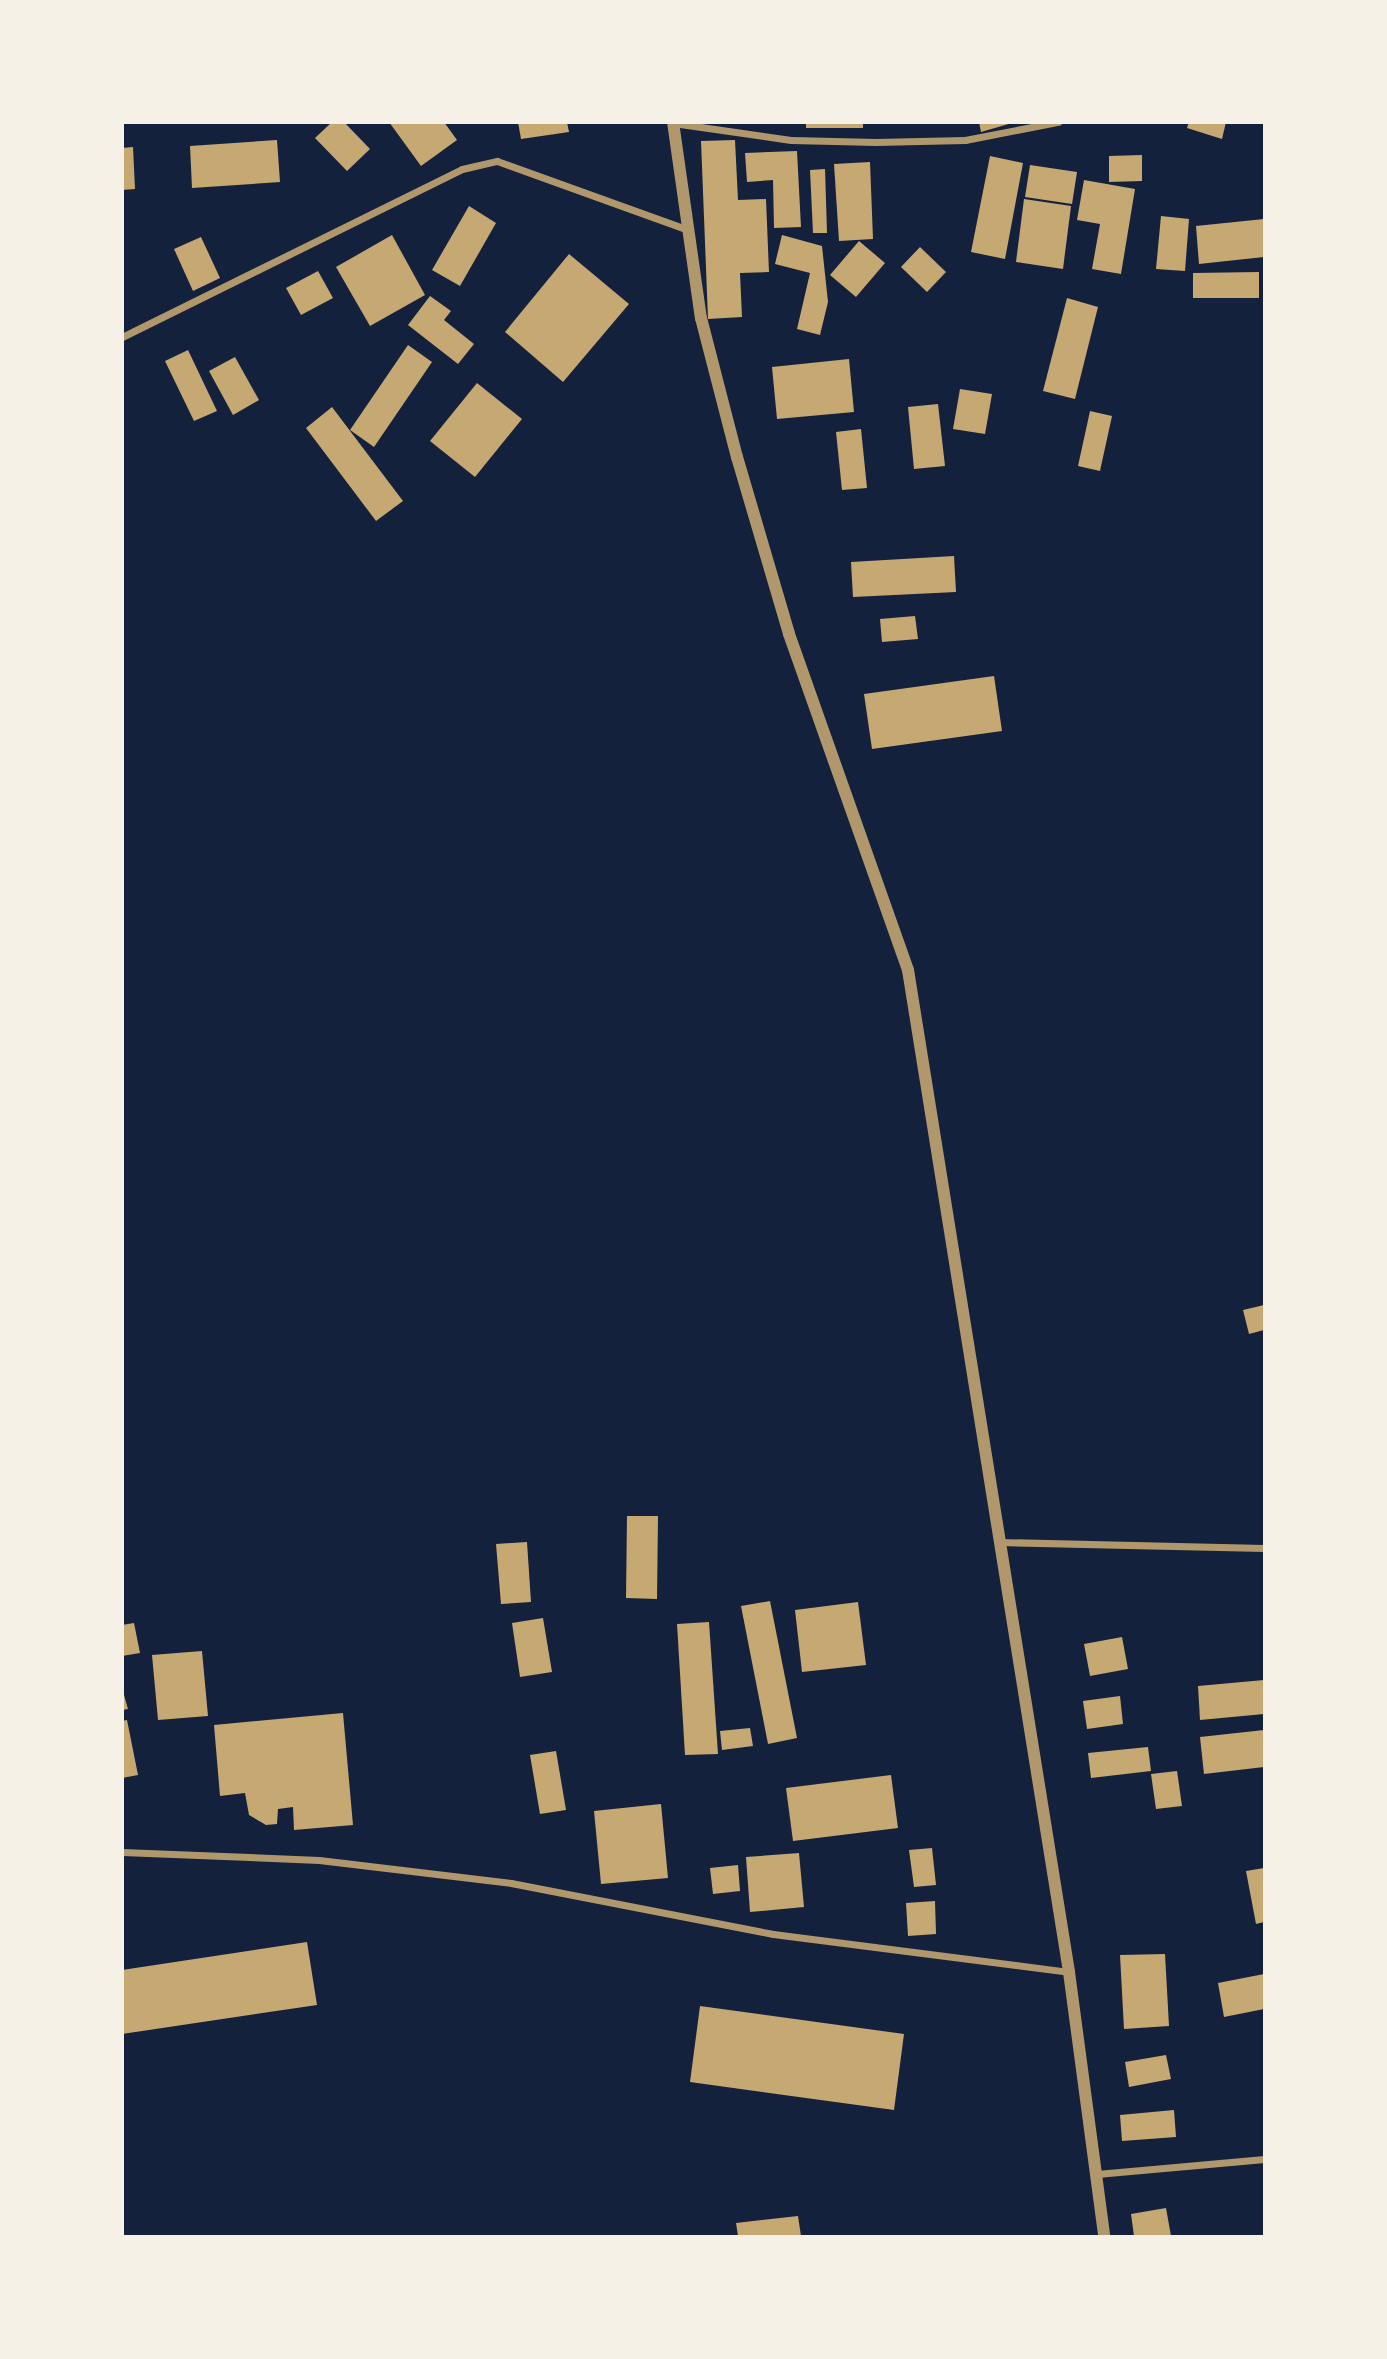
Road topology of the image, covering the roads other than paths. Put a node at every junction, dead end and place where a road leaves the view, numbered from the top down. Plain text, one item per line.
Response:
1 (1058, 122) edge
2 (673, 123) edge
3 (686, 229) junction
4 (122, 337) edge
5 (997, 1542) junction
6 (1265, 1548) edge
7 (122, 1852) edge
8 (1069, 1972) junction
9 (1265, 2159) edge
10 (1097, 2174) junction
11 (1104, 2236) edge

1 - 2 street
2 - 3 street
3 - 4 street
3 - 5 street
5 - 6 street
5 - 8 street
7 - 8 street
8 - 10 street
9 - 10 street
10 - 11 street

